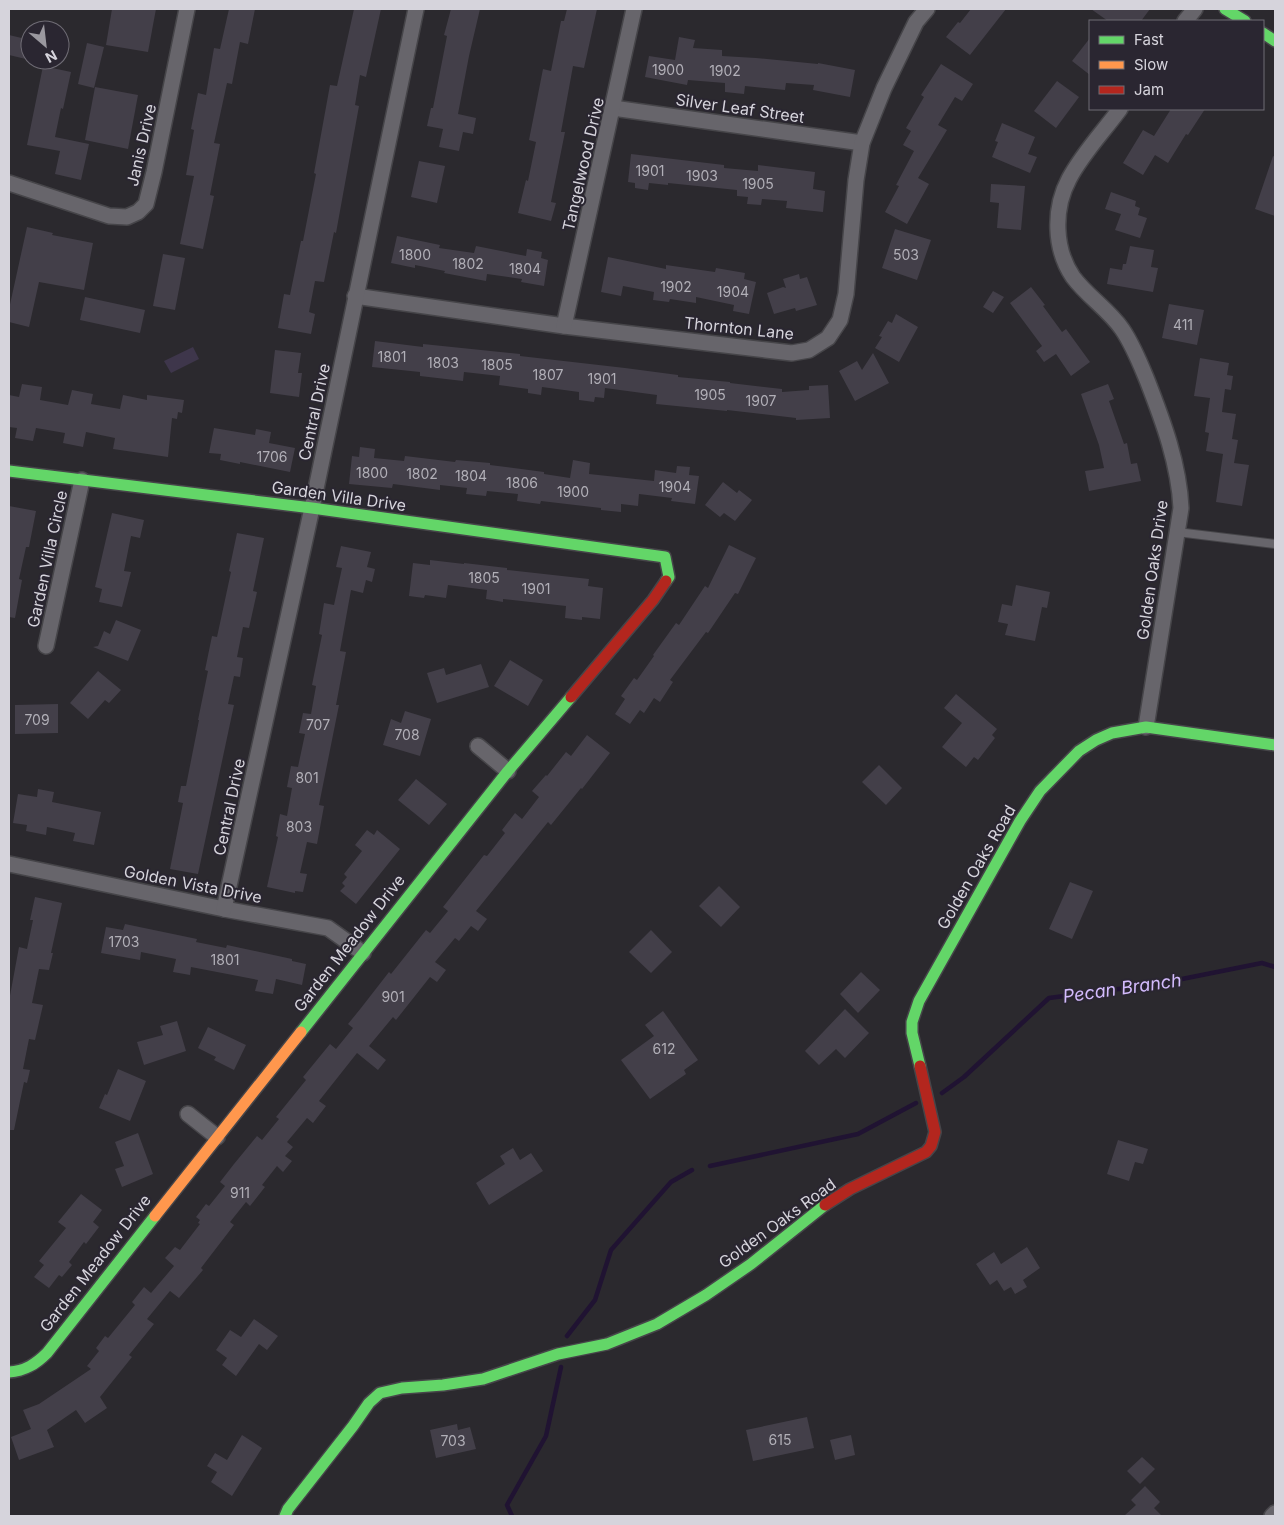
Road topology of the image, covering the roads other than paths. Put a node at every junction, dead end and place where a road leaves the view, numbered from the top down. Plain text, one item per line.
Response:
1 (187, 9) edge
2 (416, 9) edge
3 (634, 9) edge
4 (927, 9) edge
5 (1195, 9) edge
6 (1225, 9) edge
7 (1186, 20) edge
8 (1243, 20) edge
9 (1264, 34) edge
10 (1275, 41) edge
11 (613, 108) junction
12 (1119, 110) edge
13 (862, 143) junction
14 (9, 184) edge
15 (356, 296) junction
16 (564, 326) junction
17 (9, 471) edge
18 (82, 480) junction
19 (312, 508) junction
20 (1177, 532) junction
21 (1275, 544) edge
22 (665, 557) joint
23 (46, 646) dead end
24 (1146, 727) junction
25 (1275, 744) edge
26 (478, 746) dead end
27 (508, 772) junction
28 (9, 864) edge
29 (224, 909) junction
30 (363, 953) junction
31 (188, 1114) dead end
32 (217, 1137) junction
33 (9, 1372) edge
34 (1275, 1513) edge
35 (285, 1516) edge
36 (1272, 1516) edge

1 - 14 street, Janis Drive
2 - 15 street, Central Drive
3 - 11 street, Tangelwood Drive
4 - 13 street, Thornton Lane
5 - 7 street
6 - 8 street
9 - 10 street
11 - 13 street, Silver Leaf Street
11 - 16 street, Tangelwood Drive
12 - 20 street, Golden Oaks Drive
13 - 16 street, Thornton Lane
15 - 16 street, Thornton Lane
15 - 19 street, Central Drive
17 - 18 street, Garden Villa Drive
18 - 19 street, Garden Villa Drive
18 - 23 street, Garden Villa Circle
19 - 22 street, Garden Villa Drive
19 - 29 street, Central Drive
20 - 21 lane
20 - 24 street, Golden Oaks Drive
22 - 27 street, Garden Meadow Drive
24 - 25 street, Golden Oaks Road
24 - 35 street, Golden Oaks Road
26 - 27 street
27 - 30 street, Garden Meadow Drive
28 - 29 street, Golden Vista Drive
29 - 30 street, Golden Vista Drive
30 - 32 street, Garden Meadow Drive
31 - 32 street
32 - 33 street, Garden Meadow Drive
34 - 36 street

